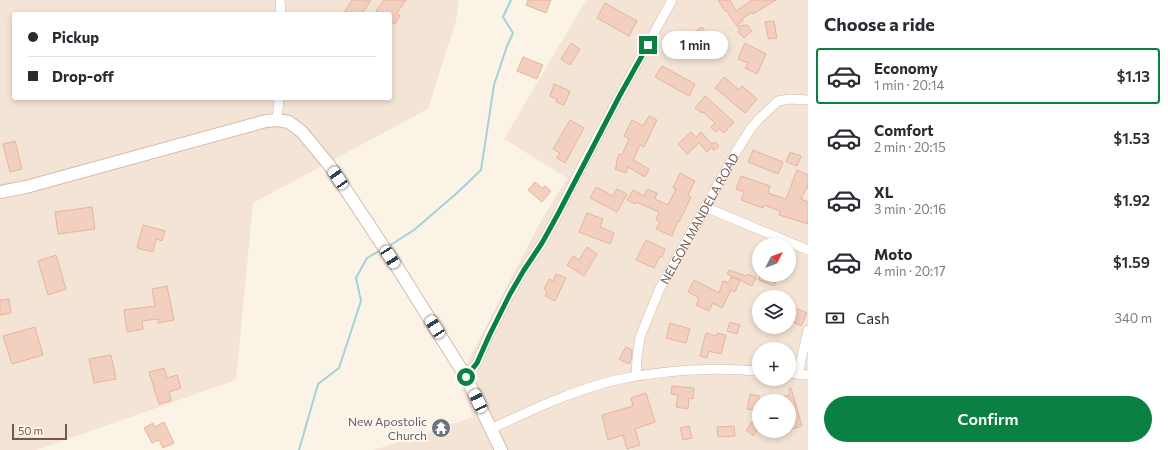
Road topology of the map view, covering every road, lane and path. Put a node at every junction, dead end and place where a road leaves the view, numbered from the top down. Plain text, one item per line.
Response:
1 (280, 0) edge
2 (672, 0) edge
3 (281, 12) edge
4 (279, 100) edge
5 (808, 100) edge
6 (277, 120) junction
7 (0, 192) edge
8 (705, 207) junction
9 (808, 250) edge
10 (808, 330) edge
11 (796, 365) edge
12 (752, 371) edge
13 (796, 374) edge
14 (808, 375) edge
15 (636, 376) junction
16 (466, 377) junction
17 (491, 429) junction
18 (501, 450) edge

1 - 3 street
2 - 16 street
4 - 6 street
5 - 8 street, NELSON MANDELA ROAD
6 - 7 street
6 - 16 street
8 - 9 street
8 - 15 street, NELSON MANDELA ROAD
10 - 11 street
12 - 15 street
13 - 14 street
15 - 17 street
16 - 17 street
17 - 18 street

